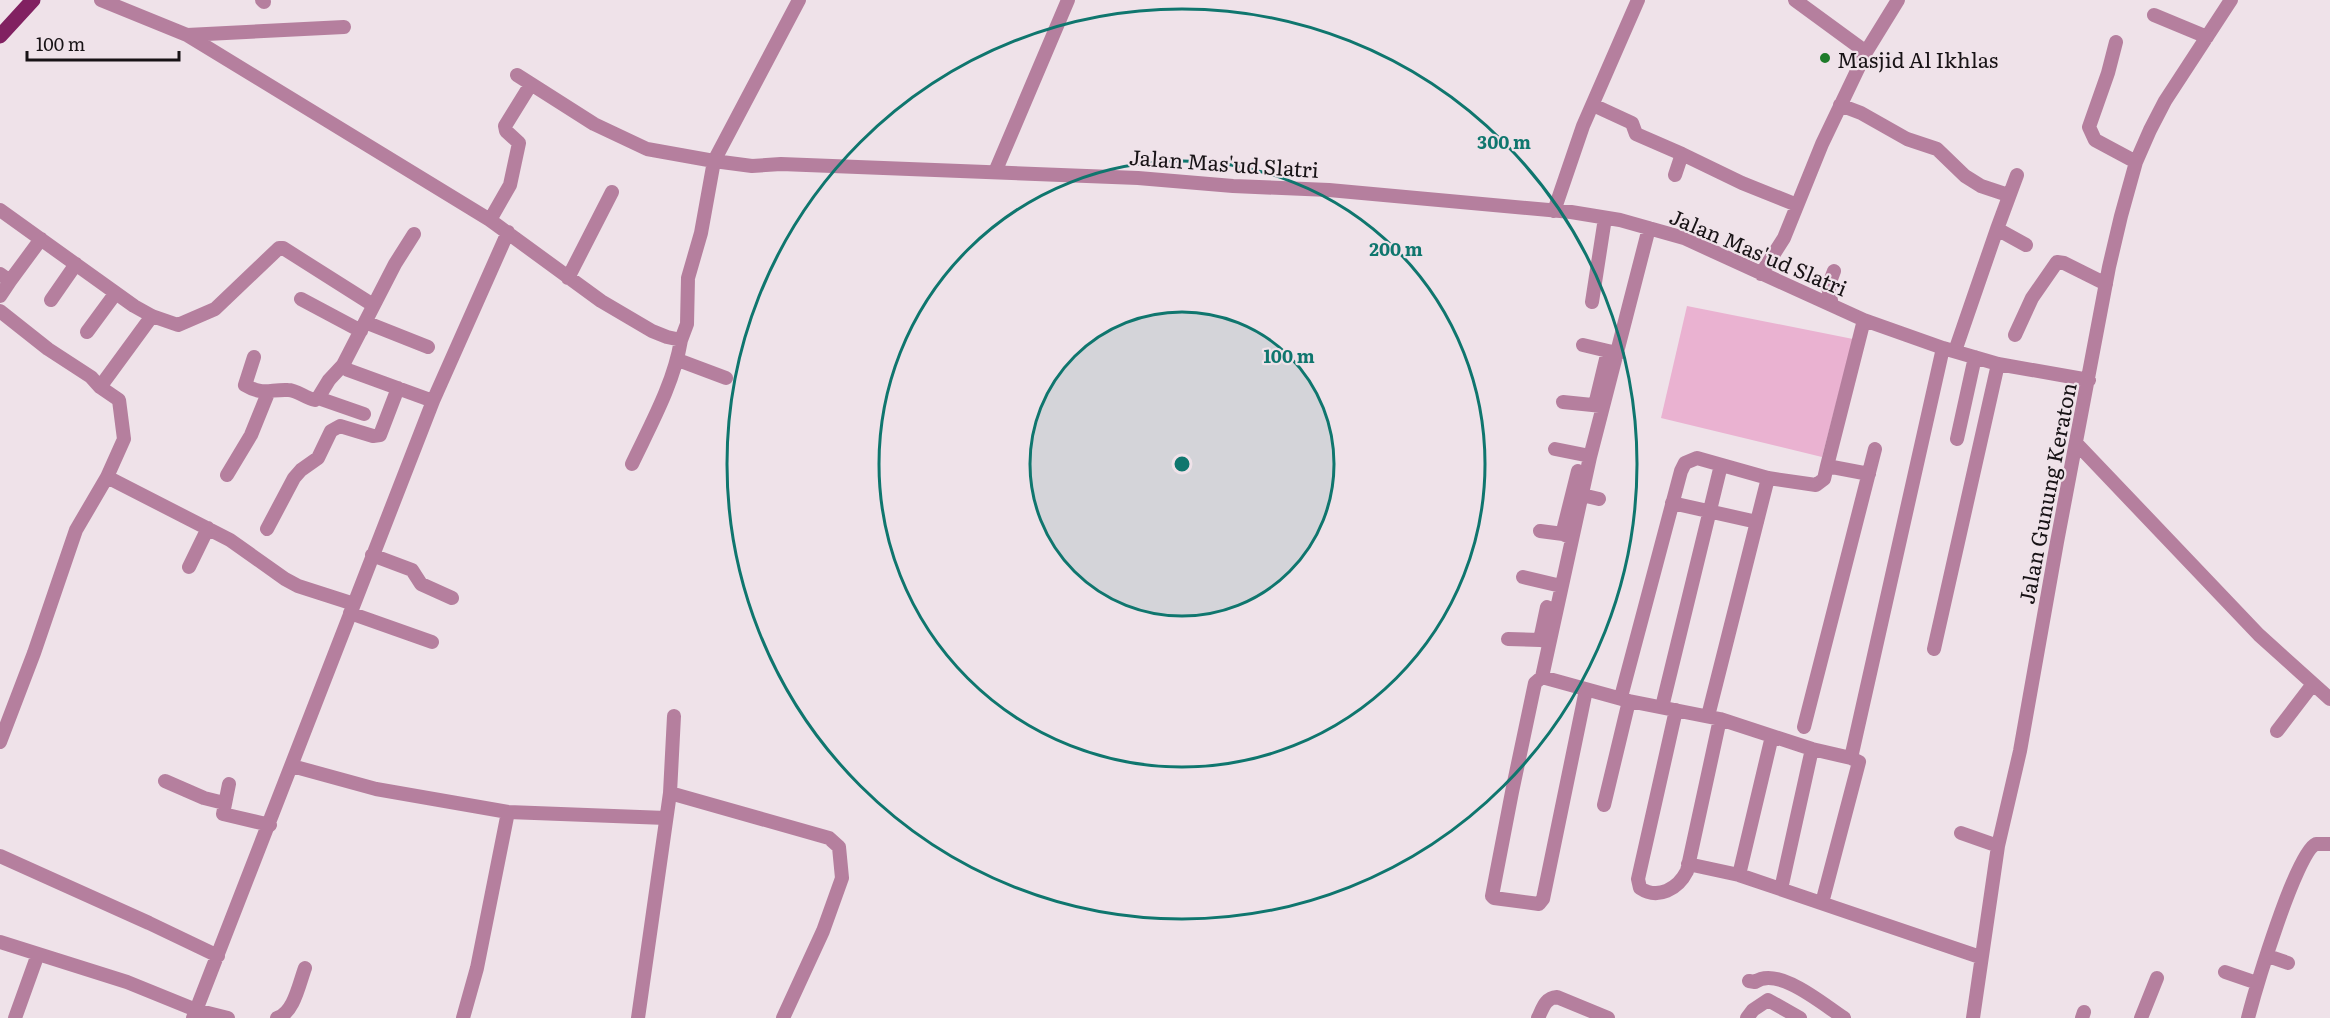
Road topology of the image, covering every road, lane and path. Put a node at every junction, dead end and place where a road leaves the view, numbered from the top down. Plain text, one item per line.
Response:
1 (33, 0) edge
2 (101, 0) edge
3 (118, 0) edge
4 (799, 0) edge
5 (1068, 0) edge
6 (1638, 0) edge
7 (1795, 0) edge
8 (1898, 0) edge
9 (2231, 0) edge
10 (140, 1) edge
11 (2154, 15) dead end
12 (344, 27) dead end
13 (187, 35) junction
14 (0, 36) edge
15 (2207, 37) junction
16 (2116, 42) dead end
17 (1866, 52) junction
18 (517, 75) dead end
19 (531, 84) junction
20 (1593, 105) junction
21 (1840, 105) junction
22 (1682, 154) junction
23 (714, 161) junction
24 (2136, 162) junction
25 (995, 172) junction
26 (1675, 175) dead end
27 (2018, 175) dead end
28 (612, 192) dead end
29 (2008, 195) junction
30 (1797, 205) junction
31 (0, 210) edge
32 (1554, 211) junction
33 (1605, 218) junction
34 (490, 220) junction
35 (1649, 228) junction
36 (1997, 229) junction
37 (508, 232) junction
38 (414, 234) dead end
39 (41, 239) junction
40 (2026, 245) dead end
41 (76, 264) junction
42 (1834, 270) dead end
43 (1761, 274) junction
44 (5, 277) edge
45 (568, 278) junction
46 (2106, 284) junction
47 (115, 294) junction
48 (0, 296) edge
49 (301, 299) dead end
50 (51, 300) dead end
51 (1592, 302) dead end
52 (373, 305) junction
53 (1832, 305) junction
54 (0, 311) edge
55 (152, 316) junction
56 (1864, 320) junction
57 (363, 327) junction
58 (87, 332) dead end
59 (2015, 335) dead end
60 (681, 339) junction
61 (1583, 345) dead end
62 (428, 347) dead end
63 (1949, 349) junction
64 (1613, 352) junction
65 (254, 357) dead end
66 (1975, 357) junction
67 (678, 360) junction
68 (1998, 364) junction
69 (343, 365) junction
70 (726, 378) dead end
71 (2089, 380) junction
72 (100, 387) junction
73 (398, 388) junction
74 (268, 393) junction
75 (318, 398) junction
76 (433, 401) junction
77 (1563, 402) dead end
78 (1600, 405) junction
79 (364, 414) dead end
80 (1957, 439) dead end
81 (2076, 443) junction
82 (1555, 449) dead end
83 (1875, 449) dead end
84 (1588, 456) junction
85 (632, 464) dead end
86 (1721, 465) junction
87 (1827, 466) junction
88 (1869, 474) junction
89 (227, 475) dead end
90 (107, 477) junction
91 (1768, 478) junction
92 (1582, 495) junction
93 (1599, 499) dead end
94 (1672, 503) junction
95 (1710, 512) junction
96 (1757, 522) junction
97 (208, 528) junction
98 (267, 529) dead end
99 (1540, 531) dead end
100 (1567, 536) junction
101 (372, 555) junction
102 (189, 567) dead end
103 (1523, 577) dead end
104 (1557, 585) junction
105 (452, 598) dead end
106 (352, 608) junction
107 (1508, 639) dead end
108 (1544, 641) junction
109 (432, 642) dead end
110 (1935, 649) dead end
111 (1542, 678) junction
112 (2313, 684) junction
113 (1586, 690) junction
114 (1625, 699) junction
115 (2330, 699) edge
116 (1662, 707) junction
117 (1676, 710) junction
118 (674, 716) dead end
119 (1714, 717) junction
120 (1804, 728) dead end
121 (2277, 731) dead end
122 (1772, 736) junction
123 (0, 742) edge
124 (1812, 749) junction
125 (1851, 758) junction
126 (292, 766) junction
127 (165, 780) dead end
128 (229, 784) dead end
129 (670, 793) junction
130 (224, 803) junction
131 (1604, 805) dead end
132 (508, 812) junction
133 (666, 818) junction
134 (270, 825) junction
135 (1961, 833) dead end
136 (2330, 844) edge
137 (1998, 846) junction
138 (0, 856) edge
139 (1688, 864) junction
140 (1739, 875) junction
141 (1781, 889) junction
142 (1822, 903) junction
143 (0, 942) edge
144 (38, 954) junction
145 (218, 956) junction
146 (2268, 956) junction
147 (1980, 957) junction
148 (2288, 963) dead end
149 (305, 968) dead end
150 (2225, 972) dead end
151 (2157, 978) dead end
152 (1749, 981) dead end
153 (1777, 981) junction
154 (2257, 983) junction
155 (1768, 1000) junction
156 (195, 1014) edge
157 (15, 1018) edge
158 (228, 1018) edge
159 (276, 1018) edge
160 (463, 1018) edge
161 (638, 1018) edge
162 (783, 1018) edge
163 (1539, 1018) edge
164 (1608, 1018) edge
165 (1747, 1018) edge
166 (1800, 1018) edge
167 (1844, 1018) edge
168 (1973, 1018) edge
169 (2141, 1018) edge
170 (2248, 1018) edge

1 - 14 main road
2 - 13 street
3 - 10 street
4 - 23 street
5 - 25 street
6 - 20 street
7 - 17 street
8 - 17 street
9 - 15 street, Jalan Gunung Keraton
11 - 15 street
12 - 13 street
13 - 34 street
15 - 24 street, Jalan Gunung Keraton
16 - 24 street
17 - 21 street
18 - 19 street, Jalan Mas'ud Slatri
19 - 23 street, Jalan Mas'ud Slatri
19 - 34 street
20 - 22 street
20 - 32 street
21 - 29 street
21 - 30 street
22 - 26 street
22 - 30 street
23 - 25 street, Jalan Mas'ud Slatri
23 - 60 street
24 - 46 street, Jalan Gunung Keraton
25 - 32 street, Jalan Mas'ud Slatri
27 - 29 street
28 - 45 street
29 - 36 street
30 - 43 street
31 - 39 street
32 - 33 street, Jalan Mas'ud Slatri
33 - 35 street, Jalan Mas'ud Slatri
33 - 51 street
34 - 37 street
35 - 43 street, Jalan Mas'ud Slatri
35 - 64 street
36 - 40 street
36 - 63 street
37 - 45 street
37 - 76 street
38 - 52 street
39 - 41 street
39 - 44 street
41 - 47 street
41 - 50 street
42 - 53 street
43 - 53 street, Jalan Mas'ud Slatri
44 - 48 street
45 - 60 street
46 - 59 street
46 - 71 street, Jalan Gunung Keraton
47 - 55 street
47 - 58 street
49 - 57 street
52 - 55 street
52 - 57 street
53 - 56 street, Jalan Mas'ud Slatri
54 - 72 street
55 - 72 street
56 - 63 street, Jalan Mas'ud Slatri
56 - 87 street
57 - 62 street
57 - 69 street
60 - 67 street
61 - 64 street
63 - 66 street, Jalan Mas'ud Slatri
63 - 125 street
64 - 78 street
65 - 74 street
66 - 68 street, Jalan Mas'ud Slatri
66 - 80 street
67 - 70 street
67 - 85 street
68 - 71 street, Jalan Mas'ud Slatri
68 - 110 street
69 - 73 street
69 - 75 street
71 - 81 street, Jalan Gunung Keraton
72 - 90 street
73 - 76 street
73 - 98 street
74 - 75 street
74 - 89 street
75 - 79 street
76 - 101 street
77 - 78 street
78 - 84 street
81 - 112 street
81 - 137 street, Jalan Gunung Keraton
82 - 84 street
83 - 88 street
84 - 92 street
84 - 100 street
86 - 91 street
86 - 94 street
86 - 95 street
87 - 88 street
87 - 91 street
88 - 120 street
90 - 97 street
90 - 123 street
91 - 96 street
92 - 93 street
92 - 100 street
94 - 95 street
94 - 114 street
95 - 96 street
95 - 116 street
96 - 119 street
97 - 102 street
97 - 106 street
99 - 100 street
100 - 104 street
101 - 105 street
101 - 106 street
103 - 104 street
104 - 108 street
106 - 109 street
106 - 126 street
107 - 108 street
108 - 111 street
111 - 113 street
111 - 113 street
112 - 115 street
112 - 121 street
113 - 114 street
114 - 116 street
114 - 131 street
116 - 117 street
117 - 119 street
117 - 139 street
118 - 129 street
119 - 122 street
119 - 139 street
122 - 124 street
122 - 140 street
124 - 125 street
124 - 141 street
125 - 142 street
126 - 132 street
126 - 134 street
127 - 130 street
128 - 130 street
129 - 133 street
129 - 162 street
130 - 134 street
132 - 133 street
132 - 160 street
133 - 161 street
134 - 145 street
135 - 137 street
136 - 146 street
137 - 147 street, Jalan Gunung Keraton
138 - 145 street
139 - 140 street
140 - 141 street
141 - 142 street
142 - 147 street
143 - 144 street
144 - 156 street
144 - 157 street
145 - 156 street
146 - 148 street
146 - 154 street
147 - 168 street, Jalan Gunung Keraton
149 - 159 street
150 - 154 street
151 - 169 street
152 - 153 street
153 - 155 street
153 - 167 street
154 - 170 street
155 - 165 street
155 - 166 street
156 - 158 street
163 - 164 street

